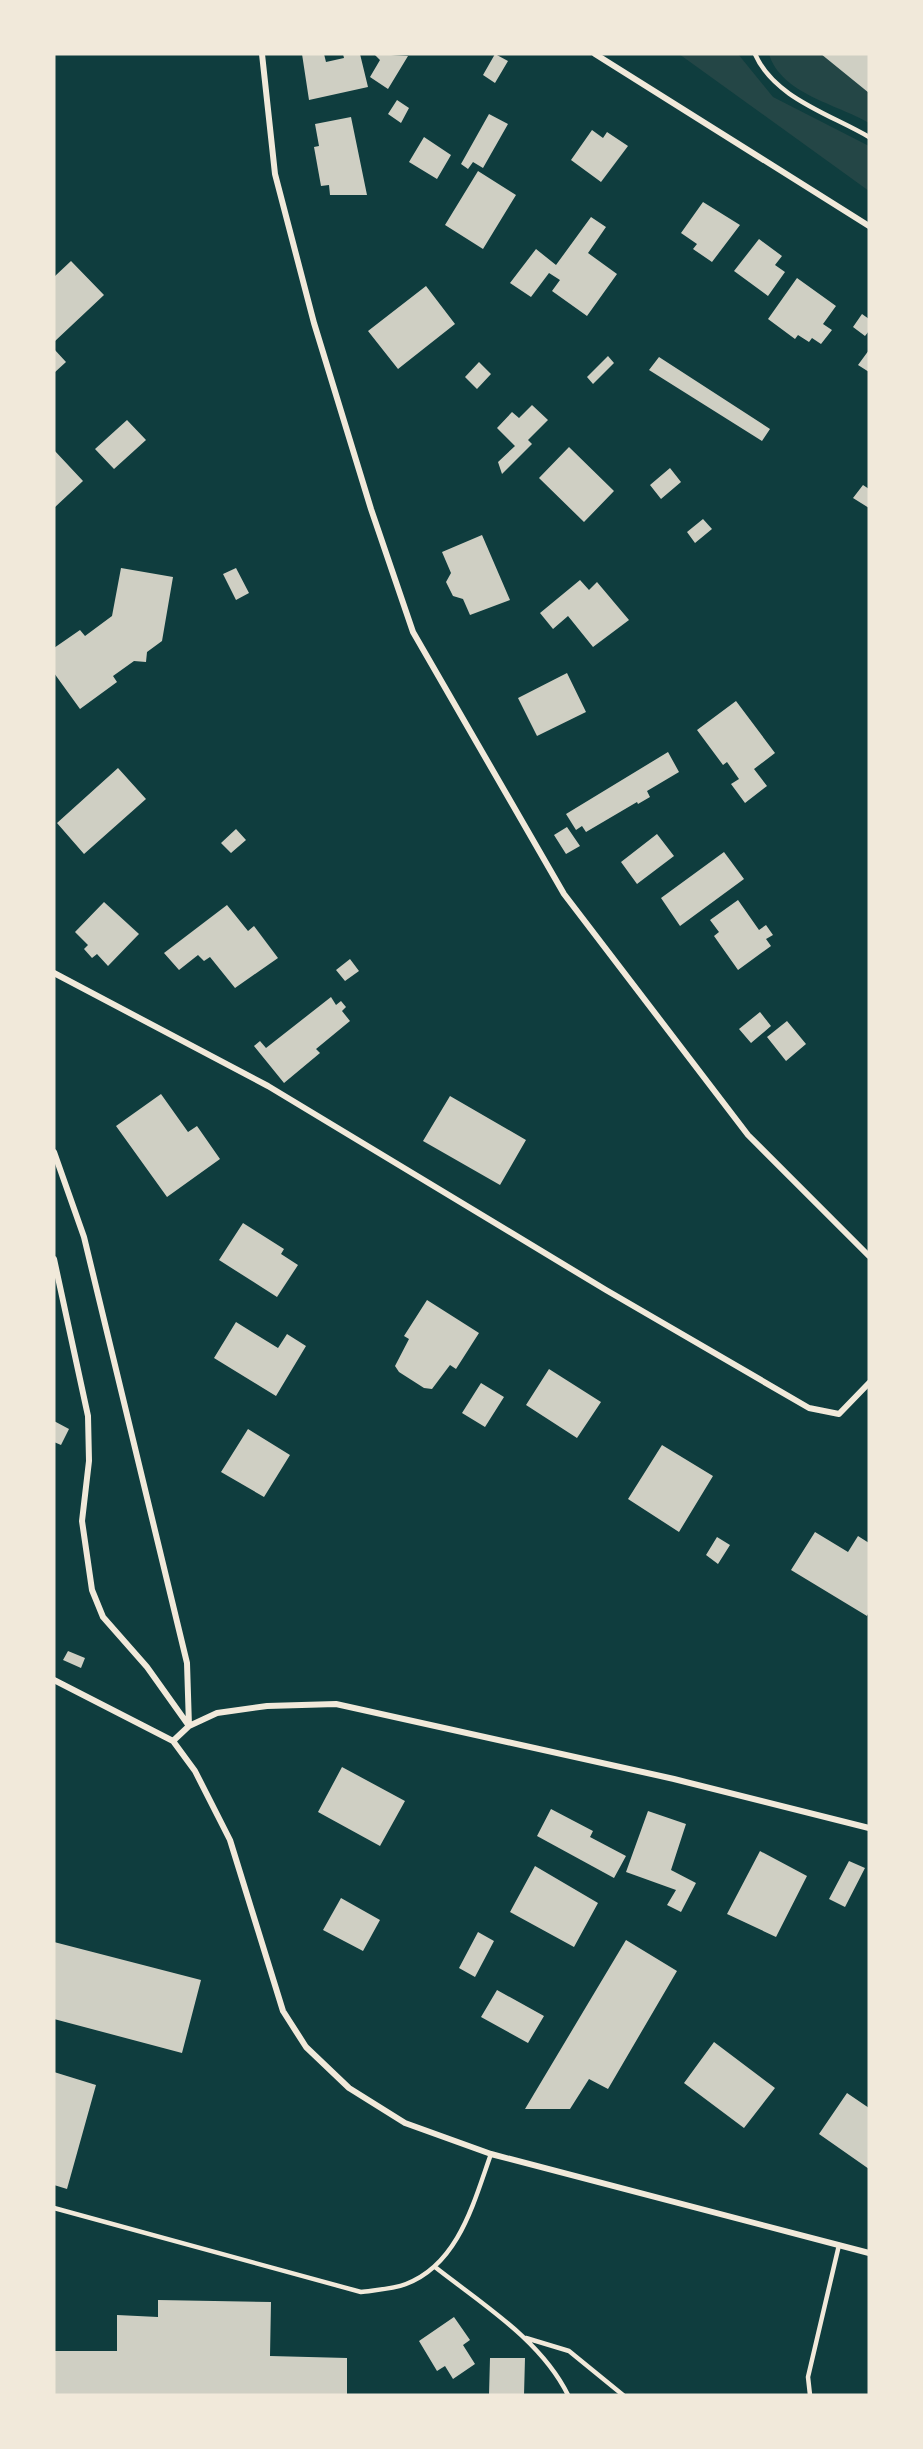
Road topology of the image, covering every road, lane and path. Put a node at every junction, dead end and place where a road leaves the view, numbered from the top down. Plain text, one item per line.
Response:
1 (262, 54) edge
2 (595, 54) edge
3 (755, 54) edge
4 (869, 137) edge
5 (869, 226) edge
6 (54, 973) edge
7 (54, 1154) edge
8 (869, 1256) edge
9 (54, 1259) edge
10 (869, 1383) edge
11 (54, 1680) edge
12 (189, 1726) junction
13 (172, 1741) junction
14 (869, 1828) edge
15 (491, 2154) junction
16 (54, 2208) edge
17 (838, 2245) junction
18 (869, 2253) edge
19 (435, 2267) junction
20 (524, 2338) junction
21 (568, 2395) edge
22 (623, 2395) edge
23 (810, 2395) edge

1 - 8 street
2 - 5 street
3 - 4 lane
6 - 10 street
7 - 12 street
9 - 12 street
11 - 13 street
12 - 13 street
12 - 14 street
13 - 15 street
15 - 17 street
15 - 19 lane
16 - 19 lane
17 - 18 street
17 - 23 lane
19 - 20 lane
20 - 21 lane
20 - 22 lane

